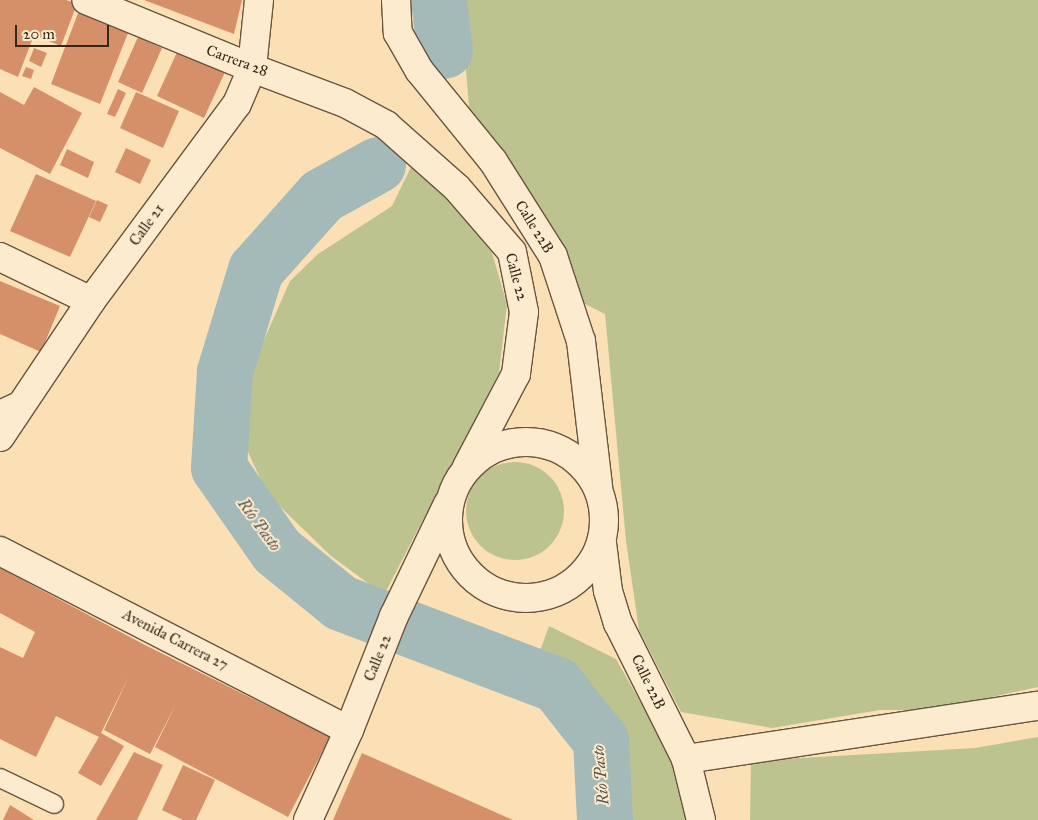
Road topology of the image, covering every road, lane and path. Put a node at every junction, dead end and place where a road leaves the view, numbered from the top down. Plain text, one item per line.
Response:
1 (86, 0) edge
2 (259, 0) edge
3 (396, 0) edge
4 (252, 68) junction
5 (386, 125) joint
6 (0, 257) edge
7 (91, 301) junction
8 (9, 411) edge
9 (0, 437) edge
10 (467, 467) junction
11 (598, 486) junction
12 (451, 498) junction
13 (602, 544) junction
14 (0, 551) edge
15 (1038, 706) edge
16 (349, 730) junction
17 (686, 759) junction
18 (0, 778) edge
19 (54, 804) dead end
20 (308, 820) edge
21 (701, 820) edge

1 - 4 main road, Carrera 28
2 - 4 main road, Calle 21
3 - 11 main road, Calle 22B
4 - 5 main road, Carrera 28
4 - 7 main road, Calle 21
5 - 10 main road, Calle 22
6 - 7 main road
7 - 8 main road, Calle 21
8 - 9 main road, Calle 21
10 - 11 main road
10 - 12 main road
11 - 13 main road
12 - 13 main road
12 - 16 main road, Calle 22
13 - 17 main road, Calle 22B
14 - 16 main road, Avenida Carrera 27
15 - 17 main road
16 - 20 main road, Calle 22
17 - 21 main road, Calle 22B
18 - 19 lane

